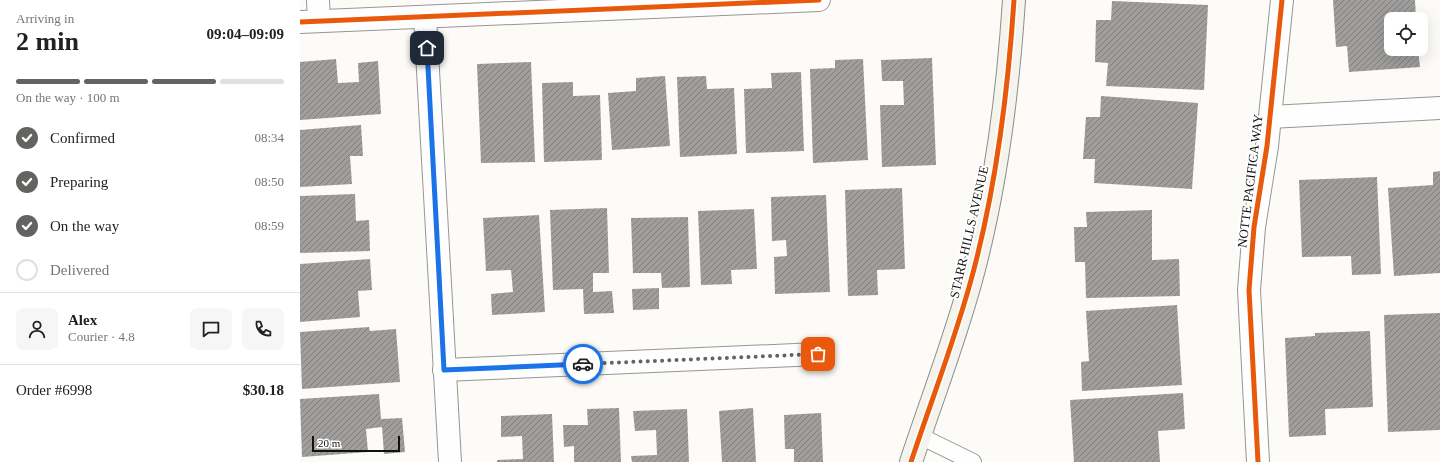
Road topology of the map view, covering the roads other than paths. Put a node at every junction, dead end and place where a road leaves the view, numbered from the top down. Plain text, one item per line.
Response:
1 (318, 0) edge
2 (819, 0) edge
3 (1014, 0) edge
4 (1282, 0) edge
5 (425, 17) junction
6 (310, 22) edge
7 (1440, 108) edge
8 (1270, 117) junction
9 (818, 354) dead end
10 (444, 370) junction
11 (920, 436) junction
12 (450, 462) edge
13 (911, 462) edge
14 (973, 462) edge
15 (1258, 462) edge

1 - 6 street
2 - 5 street
3 - 11 street, STARR HILLS AVENUE
4 - 8 street, NOTTE PACIFICA WAY
5 - 6 street
5 - 10 street
7 - 8 street
8 - 15 street, NOTTE PACIFICA WAY
9 - 10 street
10 - 12 street
11 - 13 street, STARR HILLS AVENUE
11 - 14 lane

